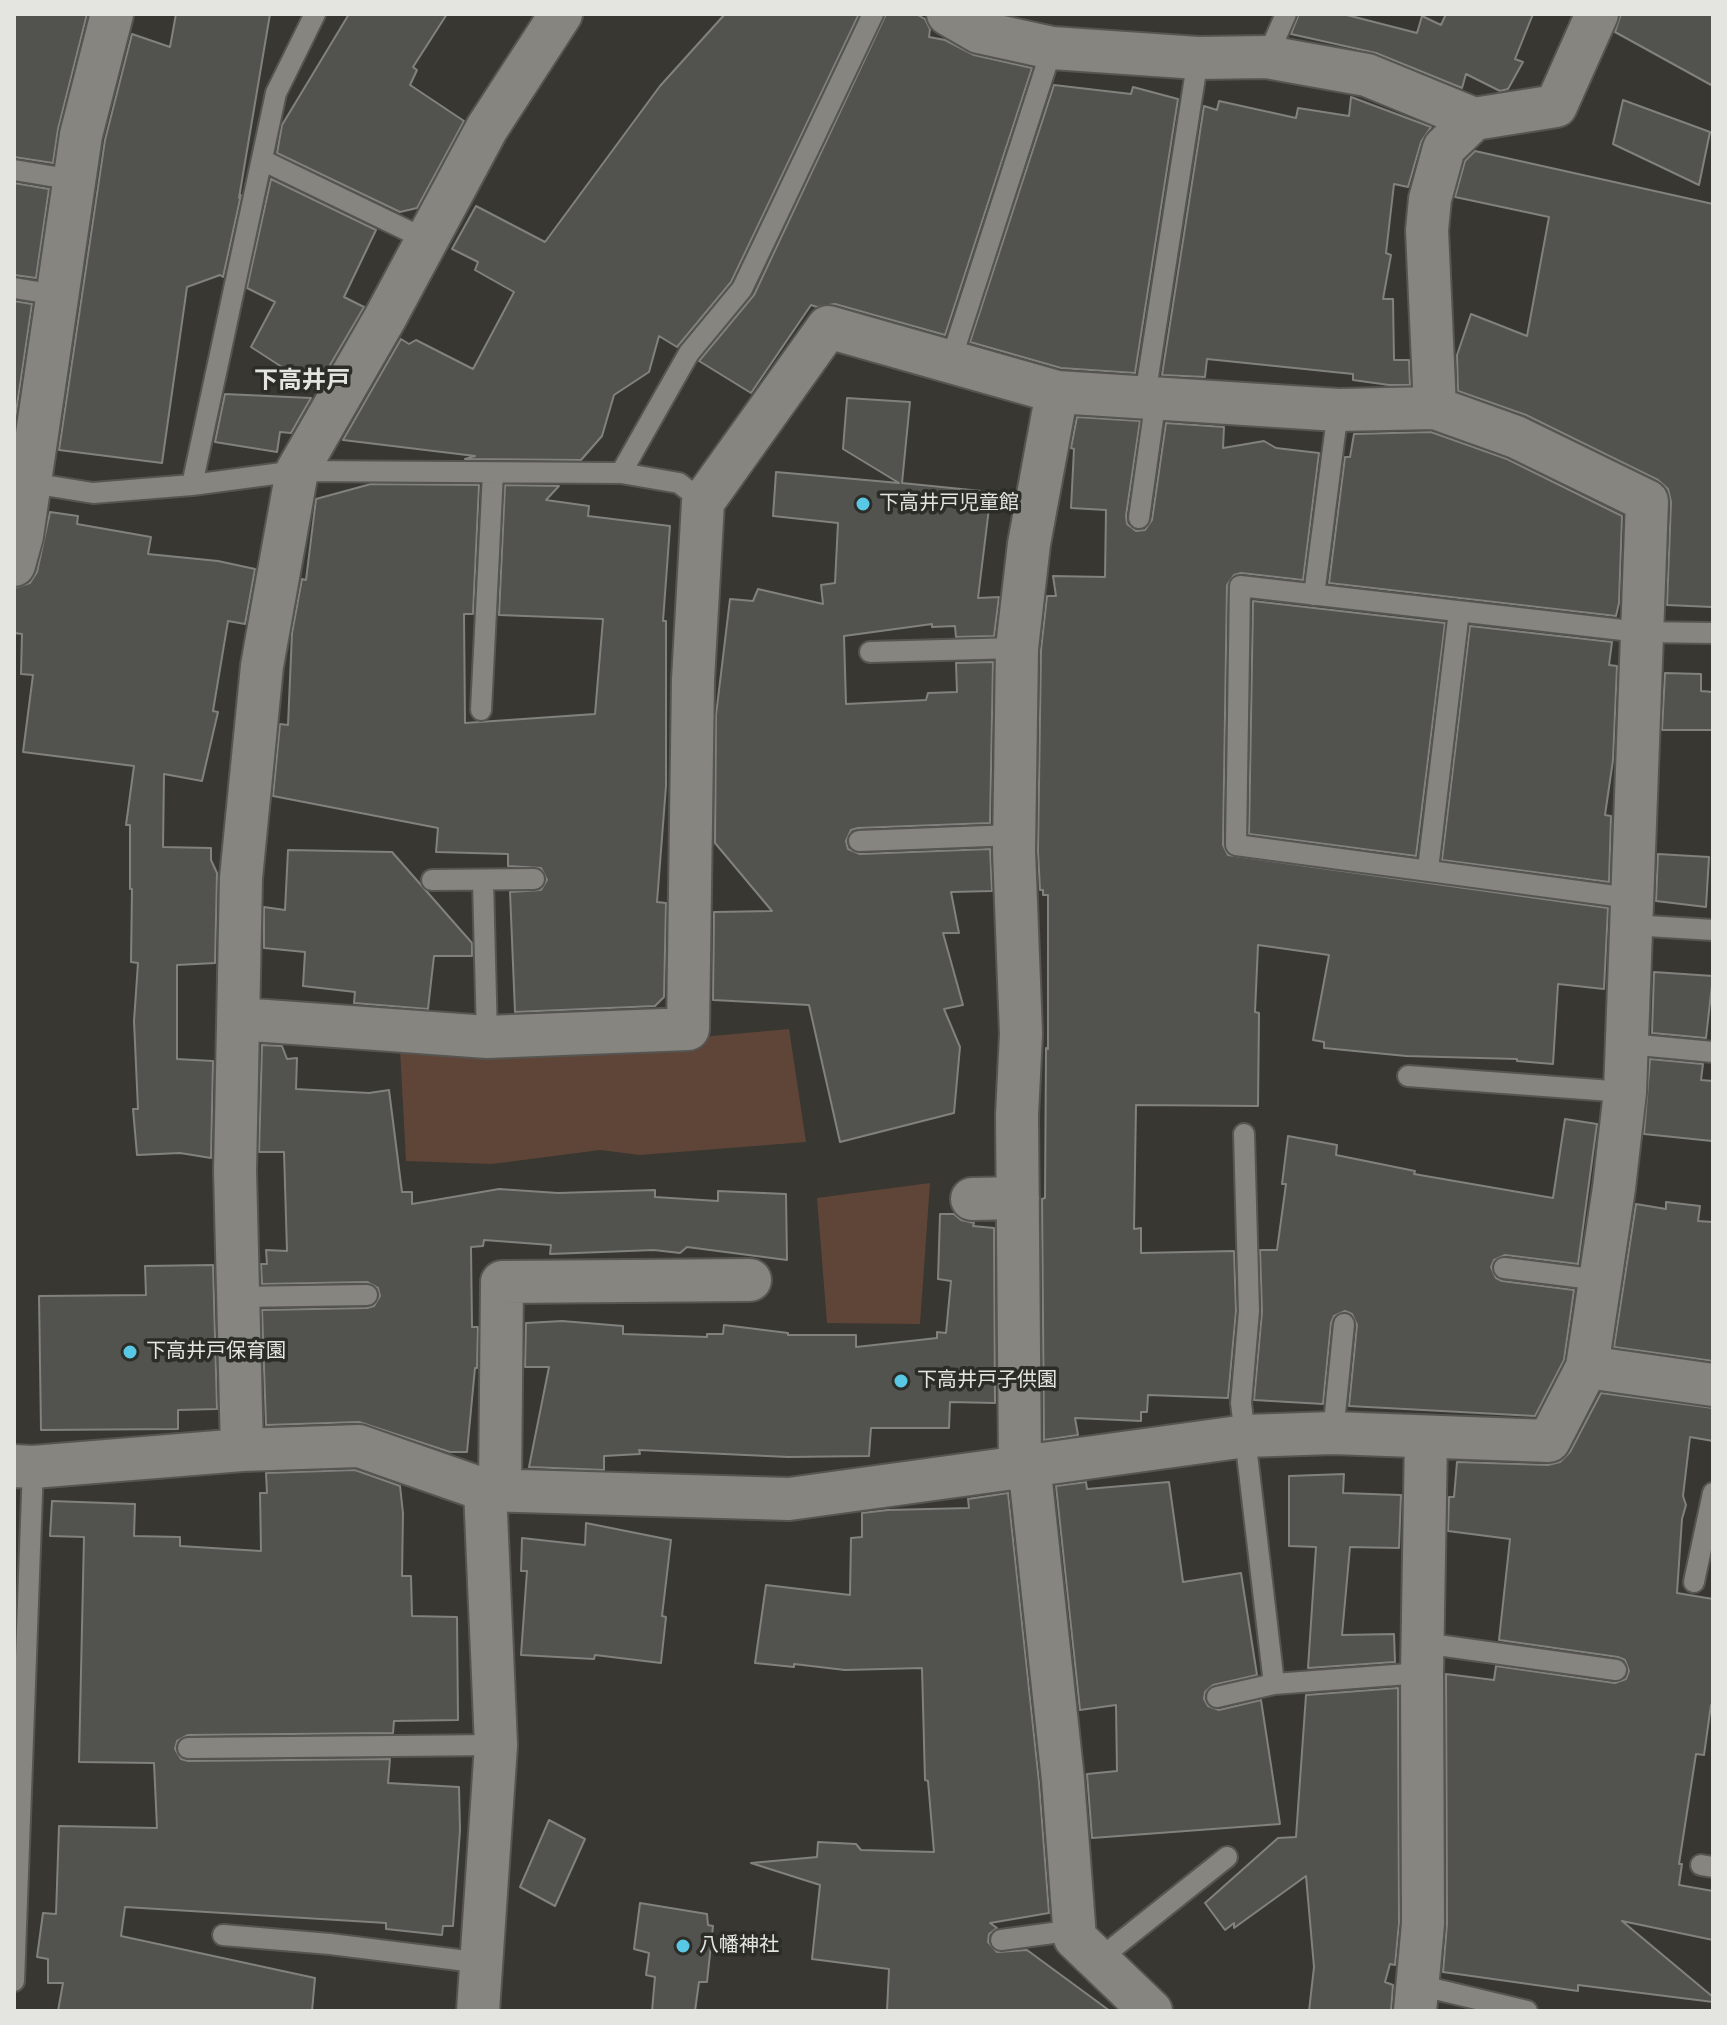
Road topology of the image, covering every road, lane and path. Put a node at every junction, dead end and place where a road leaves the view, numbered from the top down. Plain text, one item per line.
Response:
1 (112, 14) edge
2 (315, 14) edge
3 (561, 14) edge
4 (873, 14) edge
5 (948, 14) edge
6 (1286, 14) edge
7 (1597, 14) edge
8 (1052, 48) junction
9 (1267, 57) junction
10 (1198, 58) junction
11 (1474, 119) junction
12 (262, 160) junction
13 (14, 170) edge
14 (74, 180) junction
15 (427, 240) junction
16 (14, 288) edge
17 (57, 295) junction
18 (950, 363) junction
19 (1057, 392) junction
20 (1150, 397) junction
21 (1435, 408) junction
22 (1338, 410) junction
23 (297, 471) junction
24 (493, 473) junction
25 (621, 473) junction
26 (22, 482) edge
27 (192, 485) junction
28 (703, 502) junction
29 (1139, 518) dead end
30 (14, 565) edge
31 (1314, 595) junction
32 (1459, 611) junction
33 (1640, 632) junction
34 (1713, 633) edge
35 (1017, 648) junction
36 (870, 652) dead end
37 (481, 710) dead end
38 (1015, 835) junction
39 (859, 841) dead end
40 (1428, 869) junction
41 (534, 879) dead end
42 (432, 880) dead end
43 (483, 881) junction
44 (1631, 911) junction
45 (1713, 930) edge
46 (239, 1019) junction
47 (487, 1037) junction
48 (1628, 1044) junction
49 (1713, 1052) edge
50 (1408, 1076) dead end
51 (1625, 1092) junction
52 (1244, 1134) dead end
53 (1018, 1198) junction
54 (972, 1199) dead end
55 (1504, 1268) dead end
56 (750, 1280) dead end
57 (1600, 1280) junction
58 (367, 1295) dead end
59 (238, 1297) junction
60 (1344, 1324) dead end
61 (1587, 1367) junction
62 (1713, 1385) edge
63 (1333, 1433) junction
64 (1246, 1436) junction
65 (1426, 1438) junction
66 (242, 1450) junction
67 (23, 1467) edge
68 (1020, 1468) junction
69 (492, 1491) junction
70 (1713, 1493) edge
71 (1694, 1582) dead end
72 (1423, 1658) junction
73 (1616, 1670) dead end
74 (1274, 1684) junction
75 (1217, 1697) dead end
76 (496, 1745) junction
77 (188, 1748) dead end
78 (1227, 1857) dead end
79 (223, 1935) dead end
80 (1001, 1940) dead end
81 (1086, 1945) junction
82 (483, 1963) junction
83 (14, 1981) edge
84 (1417, 1998) edge
85 (478, 2011) edge
86 (1151, 2011) edge
87 (1527, 2011) edge

1 - 14 street
2 - 12 lane
3 - 15 street
4 - 25 lane
5 - 8 street
6 - 9 lane
7 - 11 street
8 - 10 street
8 - 18 lane
9 - 10 street
9 - 11 street
10 - 20 lane
11 - 21 street
12 - 15 lane
12 - 27 lane
13 - 14 lane
14 - 17 street
15 - 23 street
16 - 17 lane
17 - 26 street
18 - 19 street
18 - 28 street
19 - 20 street
19 - 35 street
20 - 22 street
20 - 29 lane
21 - 22 street
21 - 33 street
22 - 31 lane
23 - 24 lane
23 - 27 lane
23 - 46 street
24 - 25 lane
24 - 37 lane
25 - 28 lane
26 - 27 lane
26 - 30 street
28 - 47 street
31 - 32 lane
31 - 40 lane
32 - 33 lane
32 - 40 lane
33 - 34 lane
33 - 44 street
35 - 36 lane
35 - 38 street
38 - 39 lane
38 - 53 street
40 - 44 lane
41 - 43 lane
42 - 43 lane
43 - 47 lane
44 - 45 lane
44 - 48 street
46 - 47 street
46 - 59 street
48 - 49 lane
48 - 51 street
50 - 51 lane
51 - 57 street
52 - 64 lane
53 - 54 street
53 - 68 street
55 - 57 lane
56 - 69 street
57 - 61 street
58 - 59 lane
59 - 66 street
60 - 63 lane
61 - 62 street
61 - 65 street
63 - 64 street
63 - 65 street
64 - 68 street
64 - 74 lane
65 - 72 street
66 - 67 street
66 - 69 street
67 - 83 lane
68 - 69 street
68 - 81 street
69 - 76 street
70 - 71 lane
72 - 73 lane
72 - 74 lane
72 - 84 street
74 - 75 lane
76 - 77 lane
76 - 82 street
78 - 81 lane
79 - 82 lane
80 - 81 lane
81 - 86 street
82 - 85 street
84 - 87 lane

